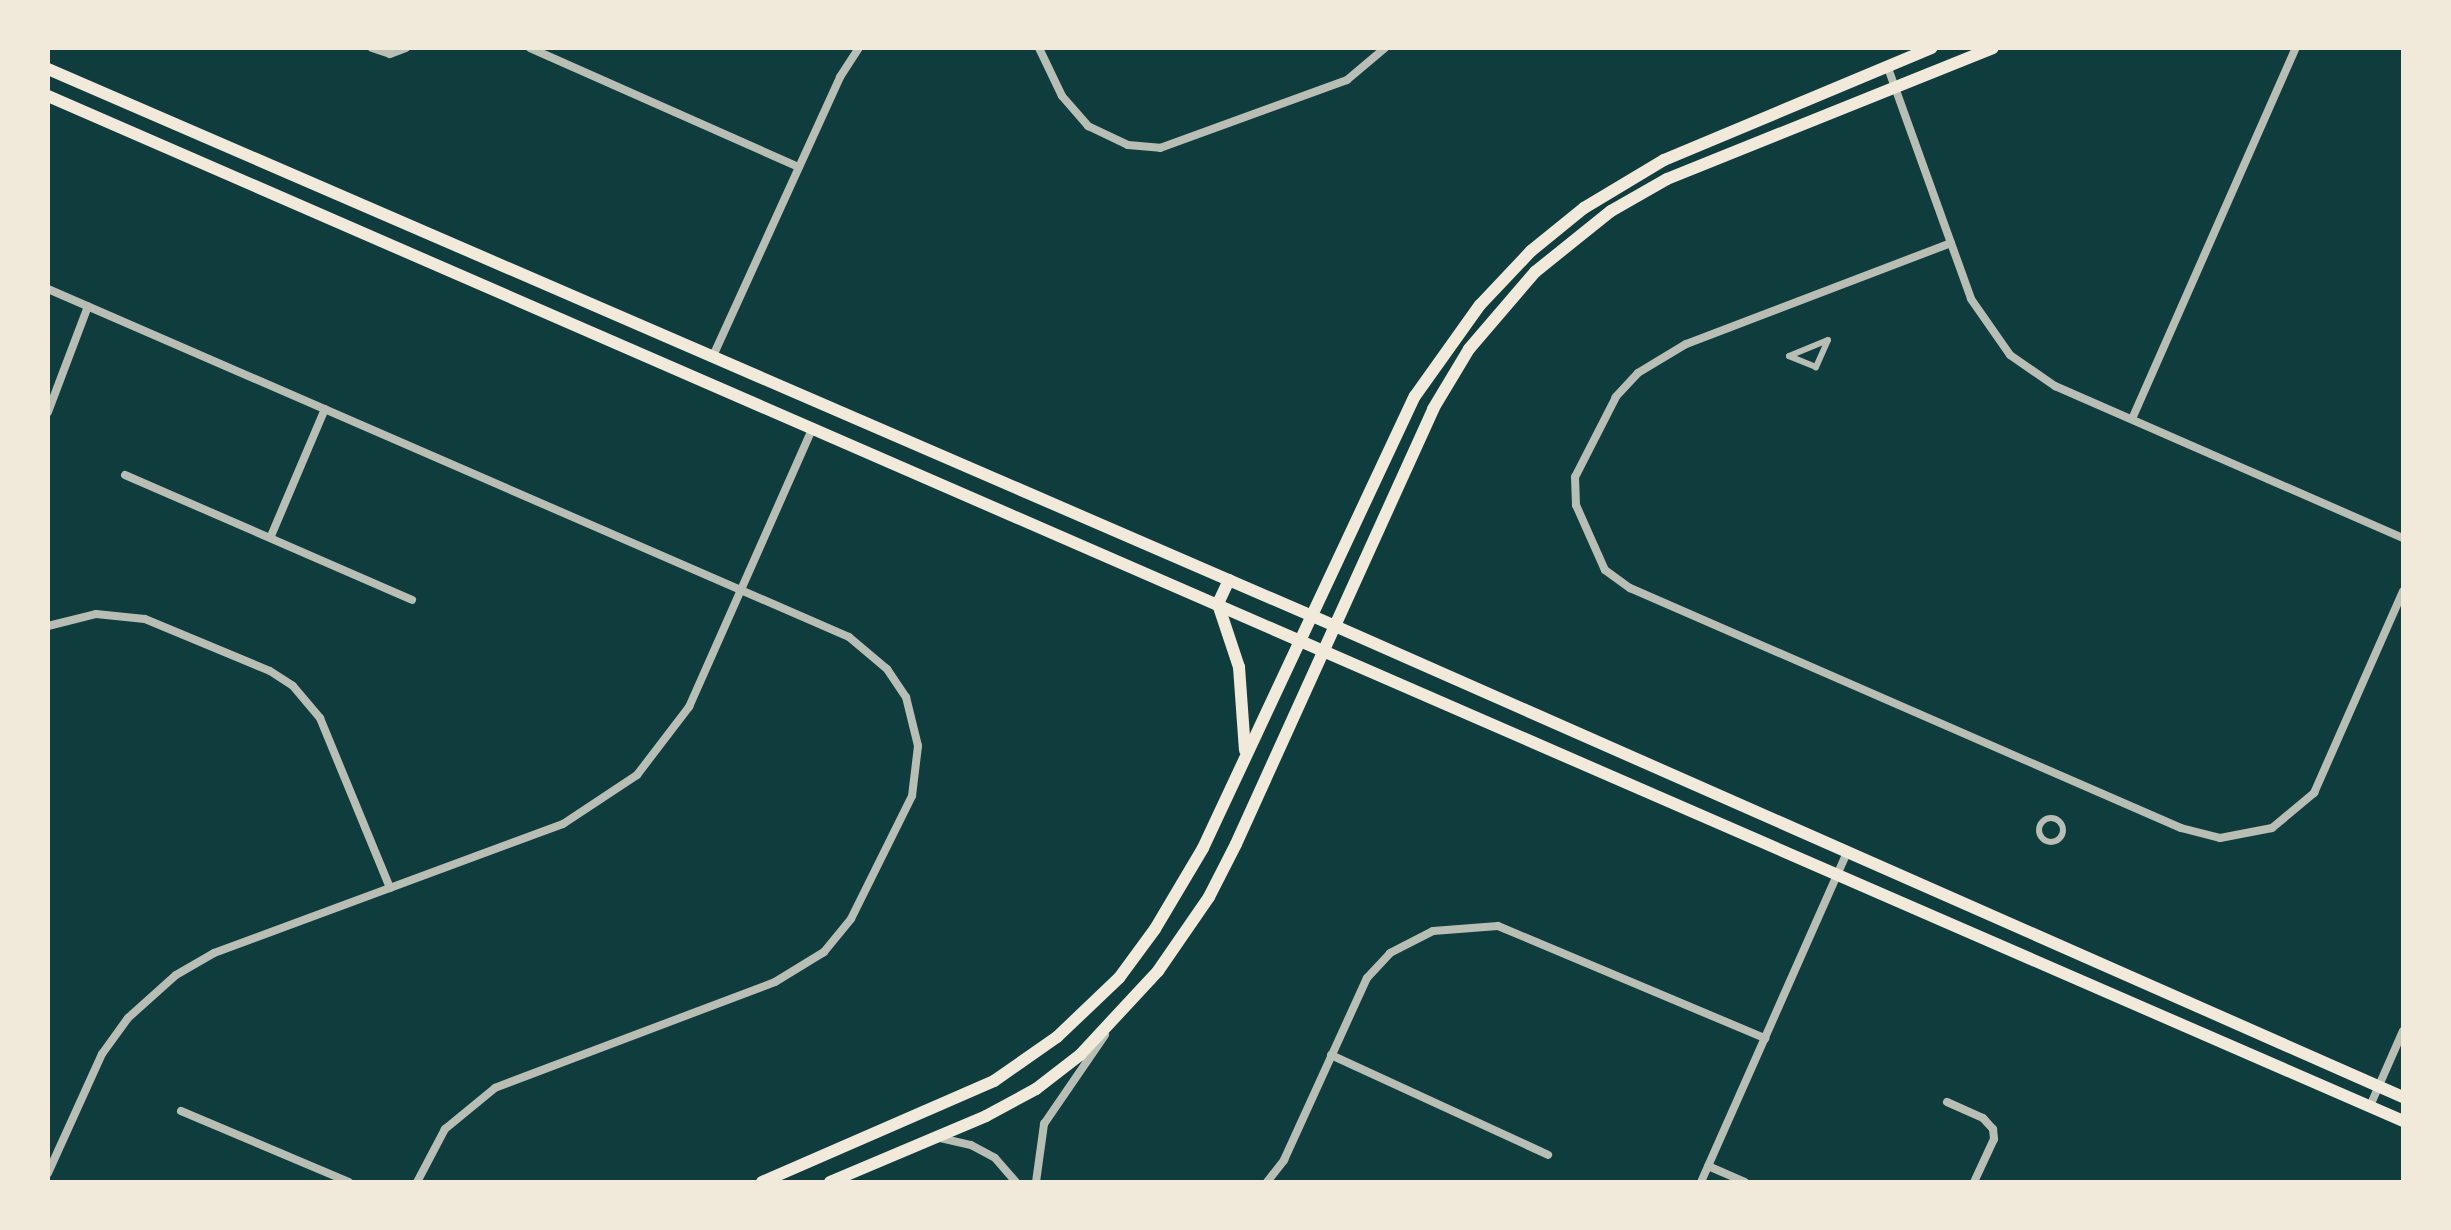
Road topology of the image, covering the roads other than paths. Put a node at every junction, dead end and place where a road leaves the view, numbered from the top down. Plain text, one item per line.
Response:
1 (372, 48) edge
2 (406, 48) edge
3 (530, 48) edge
4 (859, 48) edge
5 (1039, 48) edge
6 (1385, 48) edge
7 (1932, 48) edge
8 (1993, 48) edge
9 (2296, 48) edge
10 (1888, 68) junction
11 (48, 69) edge
12 (1895, 87) junction
13 (48, 96) edge
14 (799, 167) junction
15 (1951, 243) junction
16 (492, 259) junction
17 (481, 281) junction
18 (48, 289) edge
19 (88, 306) junction
20 (1828, 340) joint
21 (713, 356) junction
22 (325, 409) junction
23 (48, 412) edge
24 (2132, 419) junction
25 (813, 427) junction
26 (125, 475) dead end
27 (271, 536) junction
28 (2403, 538) edge
29 (1339, 554) junction
30 (1363, 564) junction
31 (1229, 580) junction
32 (741, 590) junction
33 (2403, 591) edge
34 (412, 600) dead end
35 (1218, 604) junction
36 (1311, 615) junction
37 (48, 625) edge
38 (1335, 626) junction
39 (1300, 640) junction
40 (1324, 650) junction
41 (1245, 755) junction
42 (2058, 819) joint
43 (1847, 852) junction
44 (1837, 874) junction
45 (390, 888) junction
46 (1111, 1025) junction
47 (2403, 1031) edge
48 (1765, 1038) junction
49 (1331, 1055) junction
50 (2379, 1086) junction
51 (2403, 1097) edge
52 (1947, 1102) dead end
53 (2370, 1106) junction
54 (181, 1111) dead end
55 (2403, 1121) edge
56 (935, 1137) junction
57 (1548, 1155) dead end
58 (1708, 1166) junction
59 (48, 1173) edge
60 (765, 1181) edge
61 (349, 1182) edge
62 (417, 1182) edge
63 (830, 1182) edge
64 (1016, 1182) edge
65 (1036, 1182) edge
66 (1267, 1182) edge
67 (1701, 1182) edge
68 (1745, 1182) edge
69 (1974, 1182) edge

1 - 2 street
3 - 14 street
4 - 14 street
5 - 6 street
7 - 10 main road
8 - 12 main road
9 - 24 street
10 - 12 street
10 - 29 main road
11 - 16 main road
12 - 15 street
12 - 30 main road
13 - 17 main road
14 - 21 street
15 - 24 street
15 - 33 street
16 - 17 main road
16 - 21 main road
17 - 25 main road
18 - 19 street
19 - 22 street
19 - 23 street
20 - 20 street
21 - 31 main road
22 - 27 street
22 - 32 street
24 - 28 street
25 - 32 street
25 - 35 main road
26 - 27 street
27 - 34 street
29 - 30 main road
29 - 36 main road
30 - 38 main road
31 - 35 main road
31 - 36 main road
32 - 45 street
32 - 62 street
35 - 39 main road
35 - 41 main road
36 - 38 main road
36 - 39 main road
37 - 45 street
38 - 40 main road
38 - 43 main road
39 - 40 main road
39 - 41 main road
40 - 44 main road
40 - 46 main road
41 - 60 main road
42 - 42 street
43 - 44 street
43 - 50 main road
44 - 48 street
44 - 53 main road
45 - 59 street
46 - 56 main road
46 - 65 street
47 - 50 street
48 - 49 street
48 - 58 street
49 - 57 street
49 - 66 street
50 - 51 main road
50 - 53 street
52 - 69 street
53 - 55 main road
54 - 61 street
56 - 63 main road
56 - 64 street
58 - 67 street
58 - 68 street

